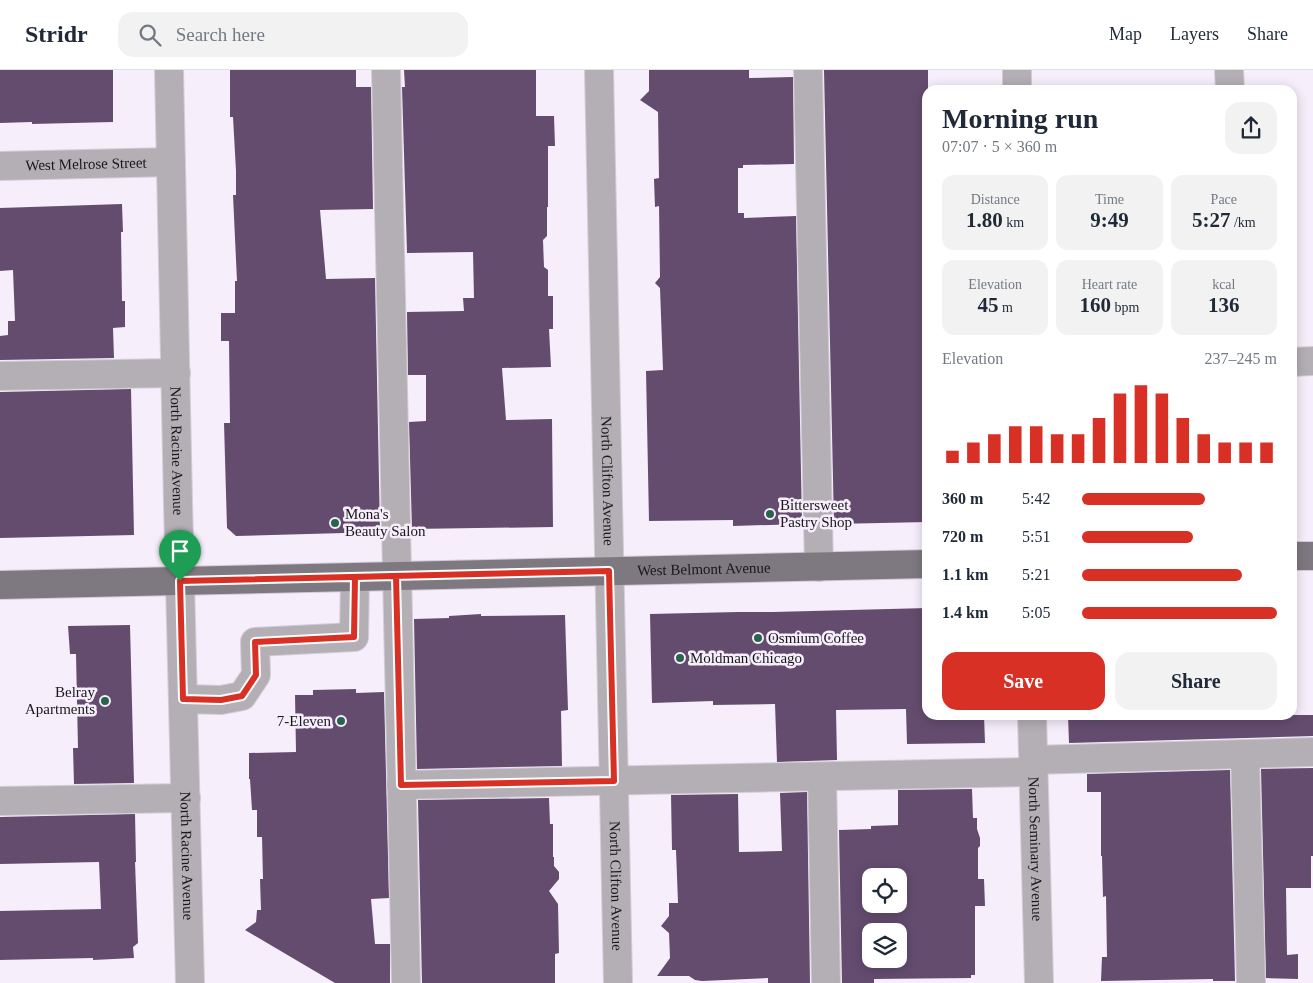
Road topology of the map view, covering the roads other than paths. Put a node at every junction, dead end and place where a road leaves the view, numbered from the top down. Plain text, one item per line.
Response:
1 (169, 70) edge
2 (386, 70) edge
3 (599, 70) edge
4 (808, 70) edge
5 (1017, 70) edge
6 (1229, 70) edge
7 (1017, 85) edge
8 (1230, 85) edge
9 (171, 162) junction
10 (0, 166) edge
11 (1313, 361) edge
12 (1297, 362) edge
13 (176, 373) junction
14 (0, 376) edge
15 (1297, 556) edge
16 (1313, 556) edge
17 (922, 564) edge
18 (819, 567) junction
19 (609, 571) junction
20 (396, 576) junction
21 (355, 577) junction
22 (180, 581) junction
23 (0, 585) edge
24 (183, 699) junction
25 (1032, 720) edge
26 (1313, 752) edge
27 (1245, 754) junction
28 (1033, 766) junction
29 (822, 777) junction
30 (614, 781) junction
31 (401, 785) junction
32 (186, 798) junction
33 (0, 800) edge
34 (190, 983) edge
35 (406, 983) edge
36 (618, 983) edge
37 (826, 983) edge
38 (1039, 983) edge
39 (1251, 983) edge

1 - 9 street, North Racine Avenue
2 - 20 street
3 - 19 street, North Clifton Avenue
4 - 18 street
5 - 7 street
6 - 8 street
9 - 10 street, West Melrose Street
9 - 13 street, North Racine Avenue
11 - 12 street
13 - 14 street
13 - 22 street, North Racine Avenue
15 - 16 main road
17 - 18 main road, West Belmont Avenue
18 - 19 main road, West Belmont Avenue
19 - 20 main road, West Belmont Avenue
19 - 30 street, North Clifton Avenue
20 - 21 main road, West Belmont Avenue
20 - 31 street
21 - 22 main road, West Belmont Avenue
21 - 24 street
22 - 23 main road, West Belmont Avenue
22 - 24 street, North Racine Avenue
24 - 32 street, North Racine Avenue
25 - 28 street, North Seminary Avenue
26 - 27 street
27 - 28 street
27 - 39 street
28 - 29 street
28 - 38 street, North Seminary Avenue
29 - 30 street
29 - 37 street
30 - 31 street
30 - 36 street, North Clifton Avenue
31 - 35 street
32 - 33 street
32 - 34 street, North Racine Avenue

